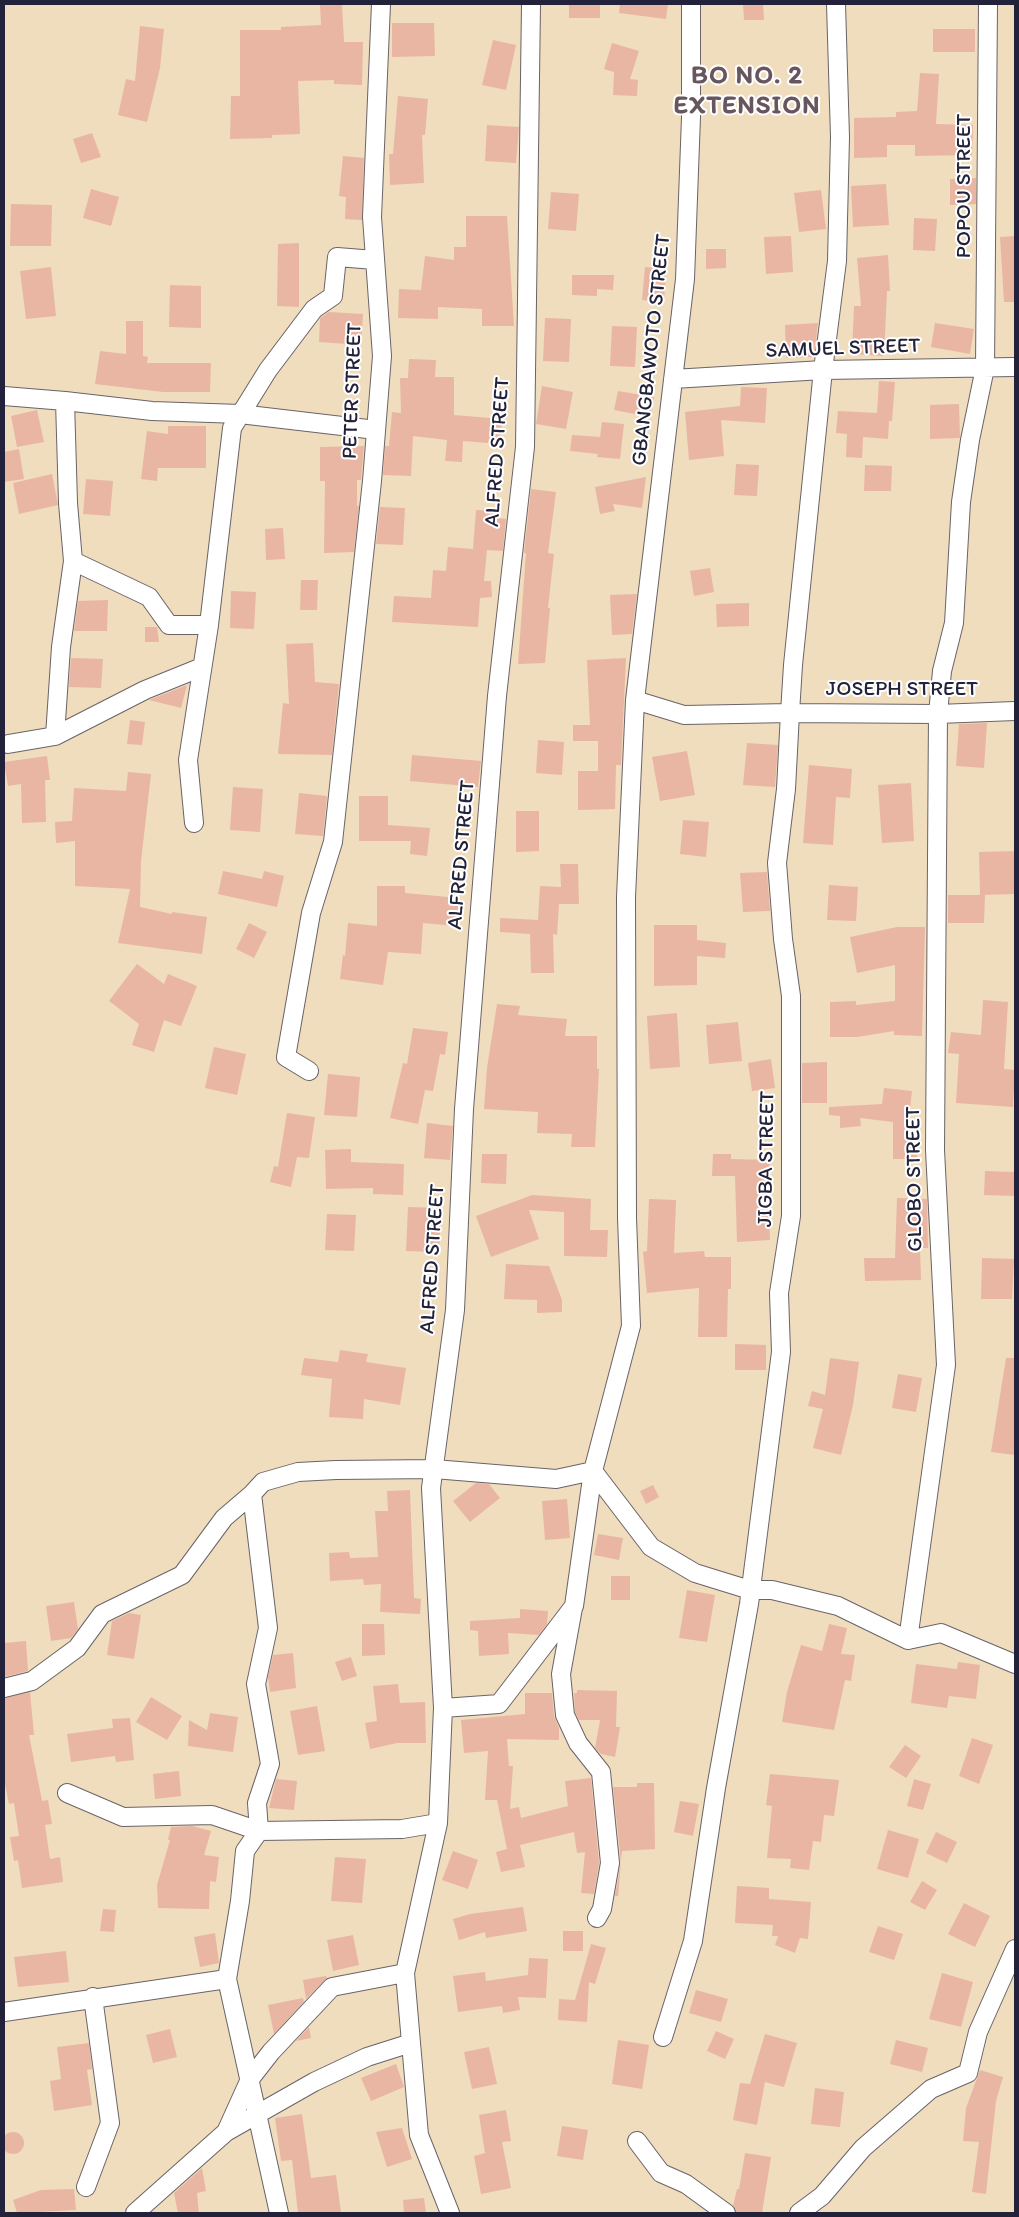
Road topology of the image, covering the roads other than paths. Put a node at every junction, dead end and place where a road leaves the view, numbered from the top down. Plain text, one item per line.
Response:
1 (380, 4) edge
2 (531, 4) edge
3 (691, 4) edge
4 (836, 4) edge
5 (988, 4) edge
6 (375, 260) junction
7 (1015, 367) edge
8 (986, 368) junction
9 (823, 370) junction
10 (673, 379) junction
11 (4, 396) edge
12 (65, 402) junction
13 (240, 414) junction
14 (376, 430) junction
15 (73, 561) junction
16 (209, 625) junction
17 (202, 666) junction
18 (635, 700) junction
19 (1015, 711) edge
20 (790, 713) junction
21 (938, 714) junction
22 (54, 736) junction
23 (8, 744) dead end
24 (194, 824) dead end
25 (309, 1071) dead end
26 (434, 1469) junction
27 (593, 1471) junction
28 (252, 1494) junction
29 (749, 1597) junction
30 (574, 1606) junction
31 (908, 1640) junction
32 (1015, 1664) edge
33 (4, 1688) edge
34 (443, 1708) junction
35 (67, 1793) dead end
36 (438, 1823) junction
37 (259, 1831) junction
38 (597, 1918) dead end
39 (1015, 1949) edge
40 (404, 1973) junction
41 (227, 1979) junction
42 (93, 1997) junction
43 (4, 2012) edge
44 (663, 2037) dead end
45 (410, 2043) junction
46 (250, 2079) junction
47 (256, 2114) junction
48 (226, 2132) junction
49 (637, 2140) dead end
50 (86, 2187) dead end
51 (134, 2213) edge
52 (279, 2213) edge
53 (450, 2213) edge
54 (726, 2213) edge
55 (799, 2213) edge

1 - 6 street, PETER STREET
2 - 26 street, ALFRED STREET
3 - 10 street, GBANGBAWOTO STREET
4 - 9 street, JIGBA STREET
5 - 8 street, POPOU STREET
6 - 13 street
6 - 14 street, PETER STREET
7 - 8 street, SAMUEL STREET
8 - 9 street, SAMUEL STREET
8 - 21 street, POPOU STREET
9 - 10 street, SAMUEL STREET
9 - 20 street, JIGBA STREET
10 - 18 street, GBANGBAWOTO STREET
11 - 12 street
12 - 13 street
12 - 15 street
13 - 14 street
13 - 16 street
14 - 25 street, PETER STREET
15 - 16 street
15 - 22 street
16 - 17 street
17 - 22 street
17 - 24 street
18 - 20 street, JOSEPH STREET
18 - 27 street, GBANGBAWOTO STREET
19 - 21 street, JOSEPH STREET
20 - 21 street, JOSEPH STREET
20 - 29 street, JIGBA STREET
21 - 31 street, GLOBO STREET
22 - 23 street
26 - 27 street
26 - 28 street
26 - 34 street, ALFRED STREET
27 - 29 street
27 - 30 street, GBANGBAWOTO STREET
28 - 33 street
28 - 37 street
29 - 31 street
29 - 44 street, JIGBA STREET
30 - 34 street
30 - 38 street, GBANGBAWOTO STREET
31 - 32 street
34 - 36 street, ALFRED STREET
35 - 37 street
36 - 37 street
36 - 40 street, ALFRED STREET
37 - 41 street
39 - 55 street
40 - 45 street, ALFRED STREET
40 - 46 street
41 - 42 street
41 - 46 street
42 - 43 street
42 - 50 street
45 - 47 street
45 - 53 street, ALFRED STREET
46 - 47 street
46 - 48 street
47 - 48 street
47 - 52 street
48 - 51 street
49 - 54 street

